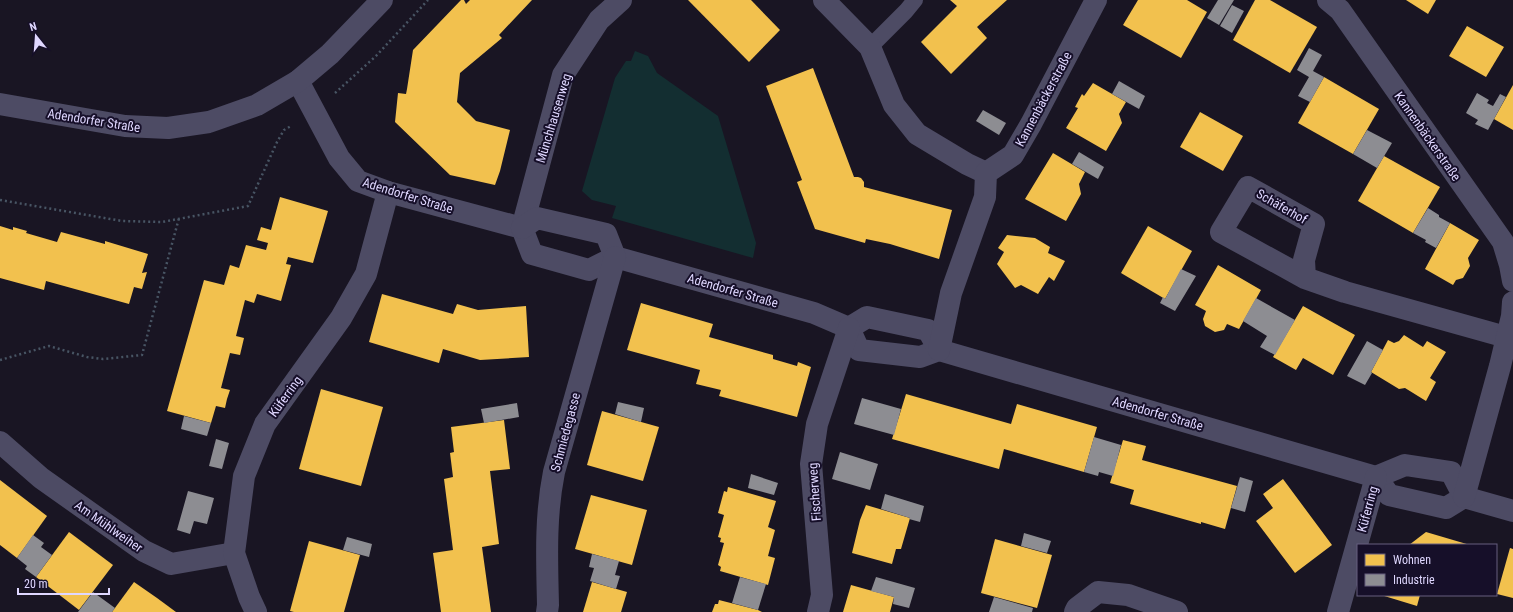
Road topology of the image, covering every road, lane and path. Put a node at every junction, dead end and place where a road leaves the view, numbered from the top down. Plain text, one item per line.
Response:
1 (382, 0) edge
2 (428, 0) edge
3 (620, 0) edge
4 (824, 0) edge
5 (915, 0) edge
6 (1096, 0) edge
7 (1328, 0) edge
8 (870, 47) junction
9 (298, 81) junction
10 (0, 104) edge
11 (313, 110) junction
12 (277, 142) dead end
13 (986, 173) junction
14 (388, 192) junction
15 (0, 200) edge
16 (180, 218) junction
17 (522, 228) junction
18 (615, 257) junction
19 (1305, 278) junction
20 (1513, 281) edge
21 (1513, 302) edge
22 (849, 328) junction
23 (1506, 337) junction
24 (939, 350) junction
25 (0, 360) edge
26 (0, 442) edge
27 (1376, 477) junction
28 (1464, 497) junction
29 (1513, 511) edge
30 (1358, 544) edge
31 (1357, 550) edge
32 (234, 553) junction
33 (1341, 611) edge
34 (256, 612) edge
35 (547, 612) edge
36 (818, 612) edge
37 (1075, 612) edge
38 (1177, 612) edge

1 - 9 street
2 - 11 path
3 - 17 street, Münchhausenweg
4 - 8 street
5 - 8 lane
6 - 13 street, Kannenbäckerstraße
7 - 20 street, Kannenbäckerstraße
8 - 13 street
9 - 10 street, Adendorfer Straße
9 - 11 street, Adendorfer Straße
11 - 14 street, Adendorfer Straße
12 - 16 path
13 - 24 street
14 - 17 street, Adendorfer Straße
14 - 32 street, Küferring
15 - 16 path
16 - 25 path
17 - 18 street
17 - 18 street
18 - 22 street, Adendorfer Straße
18 - 35 street, Schmiedegasse
19 - 19 street, Schäferhof
19 - 23 street, Schäferhof
21 - 23 street
22 - 24 street
22 - 24 street
22 - 36 street, Fischerweg
23 - 28 street
24 - 27 street, Adendorfer Straße
26 - 32 street, Am Mühlweiher
27 - 28 street
27 - 28 street
27 - 30 street, Küferring
28 - 29 street
31 - 33 street, Küferring
32 - 34 street, Küferring
37 - 38 street

